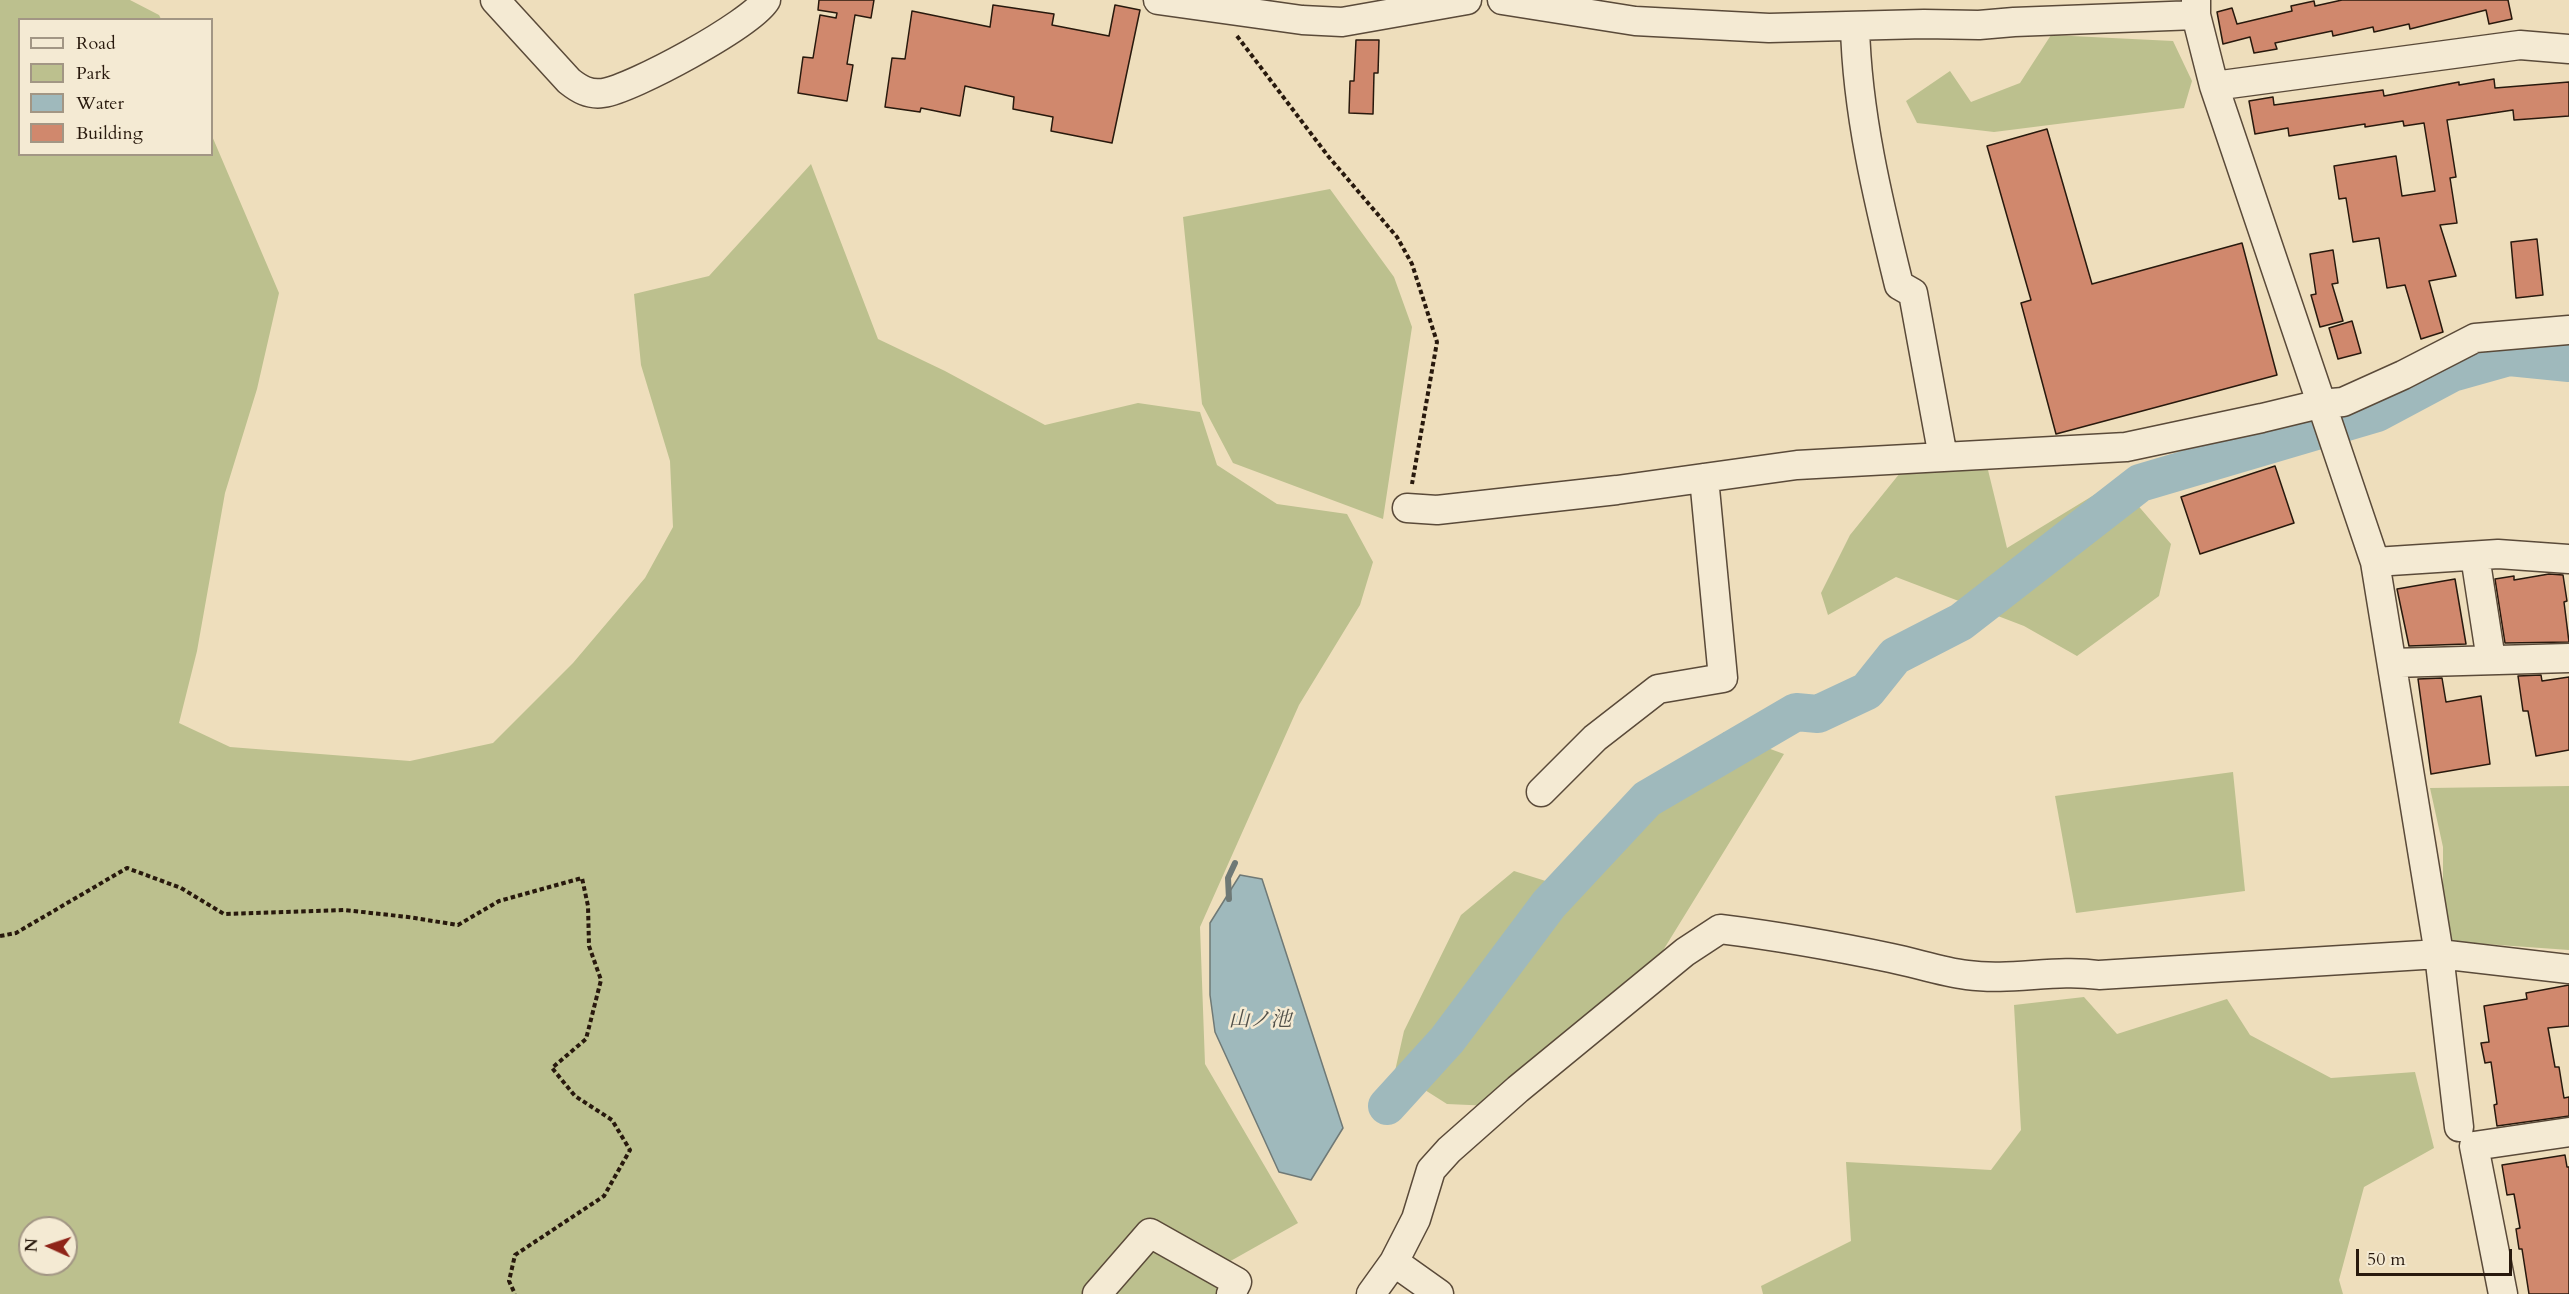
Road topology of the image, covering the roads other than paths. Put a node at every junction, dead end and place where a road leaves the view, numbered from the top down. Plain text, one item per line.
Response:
1 (495, 0) edge
2 (766, 0) edge
3 (1158, 0) edge
4 (1467, 0) edge
5 (1502, 0) edge
6 (1507, 0) edge
7 (2196, 8) edge
8 (1924, 12) edge
9 (1855, 26) junction
10 (2569, 49) edge
11 (2214, 86) junction
12 (2569, 330) edge
13 (2323, 409) junction
14 (1942, 457) junction
15 (1704, 478) junction
16 (1407, 508) road end
17 (2475, 556) junction
18 (2569, 559) edge
19 (2375, 562) junction
20 (2569, 658) edge
21 (2491, 660) junction
22 (2392, 663) junction
23 (1541, 792) dead end
24 (2439, 954) junction
25 (2569, 969) edge
26 (2459, 1127) dead end
27 (2569, 1132) edge
28 (1394, 1262) junction
29 (1097, 1294) edge
30 (1231, 1294) edge
31 (1371, 1294) edge
32 (1439, 1294) edge
33 (2503, 1294) edge

1 - 2 street
3 - 4 street
5 - 6 street
6 - 9 street
7 - 8 street
7 - 11 street
8 - 9 street
9 - 14 street
10 - 11 street
11 - 13 street
12 - 13 street
13 - 14 street
13 - 19 street
14 - 15 street
15 - 16 street
15 - 23 street
17 - 18 street
17 - 19 street
17 - 21 street
19 - 22 street
20 - 21 street
21 - 22 street
22 - 24 street
24 - 25 street
24 - 26 street
24 - 28 street
27 - 33 street
28 - 31 street
28 - 32 street
29 - 30 street

